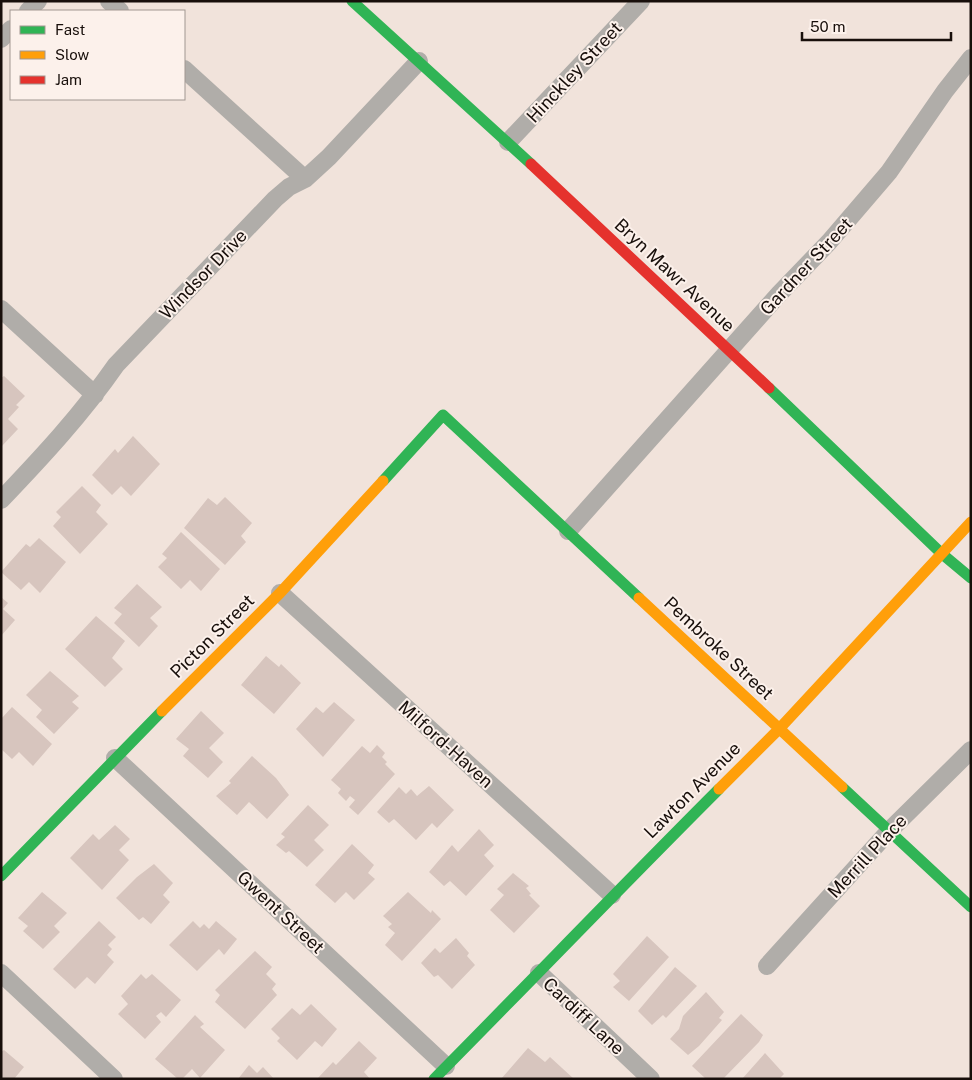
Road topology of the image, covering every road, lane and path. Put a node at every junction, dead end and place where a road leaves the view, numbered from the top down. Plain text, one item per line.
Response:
1 (38, 1) edge
2 (109, 1) edge
3 (352, 1) edge
4 (641, 1) edge
5 (29, 10) edge
6 (119, 10) edge
7 (10, 30) edge
8 (1, 39) edge
9 (971, 58) edge
10 (419, 61) junction
11 (185, 70) edge
12 (508, 142) junction
13 (305, 179) junction
14 (1, 309) edge
15 (729, 350) junction
16 (95, 395) junction
17 (443, 416) joint
18 (1, 500) edge
19 (971, 522) edge
20 (568, 531) junction
21 (941, 553) junction
22 (971, 578) edge
23 (280, 594) junction
24 (780, 728) junction
25 (971, 750) edge
26 (116, 758) junction
27 (890, 830) junction
28 (1, 876) edge
29 (612, 896) junction
30 (971, 907) edge
31 (767, 966) dead end
32 (1, 973) edge
33 (539, 973) junction
34 (446, 1066) junction
35 (114, 1079) edge
36 (434, 1079) edge
37 (651, 1079) edge

1 - 5 street
2 - 6 street
3 - 10 street, Bryn Mawr Avenue
4 - 12 street, Hinckley Street
7 - 8 street
9 - 15 street, Gardner Street
10 - 12 street, Bryn Mawr Avenue
10 - 13 street, Windsor Drive
11 - 13 street
12 - 15 street, Bryn Mawr Avenue
13 - 16 street, Windsor Drive
14 - 16 street
15 - 20 street, Gardner Street
15 - 21 street, Bryn Mawr Avenue
16 - 18 street, Windsor Drive
17 - 20 street, Pembroke Street
17 - 23 street, Picton Street
19 - 21 street, Lawton Avenue
20 - 24 street, Pembroke Street
21 - 22 street, Bryn Mawr Avenue
21 - 24 street, Lawton Avenue
23 - 26 street, Picton Street
23 - 29 street, Milford-Haven
24 - 27 street, Pembroke Street
24 - 29 street, Lawton Avenue
25 - 27 street, Merrill Place
26 - 28 street, Picton Street
26 - 34 street, Gwent Street
27 - 30 street, Pembroke Street
27 - 31 street, Merrill Place
29 - 33 street, Lawton Avenue
32 - 35 street
33 - 34 street, Lawton Avenue
33 - 37 street, Cardiff Lane
34 - 36 street, Lawton Avenue

